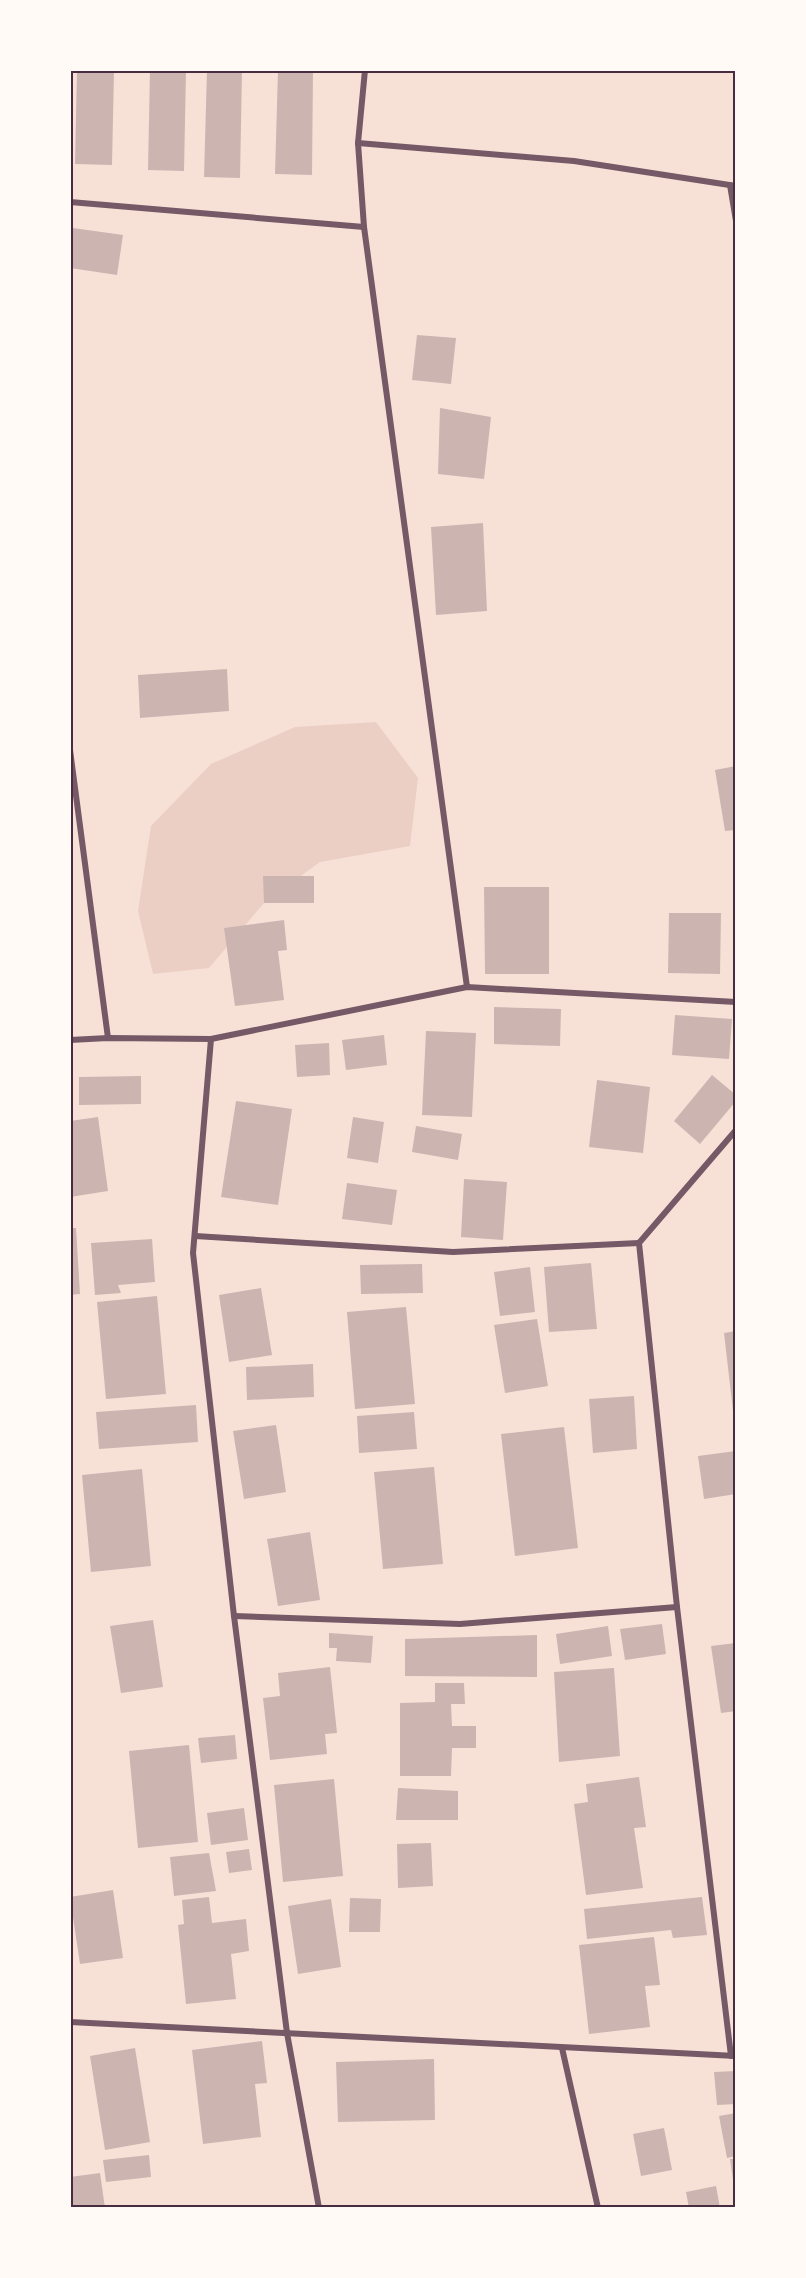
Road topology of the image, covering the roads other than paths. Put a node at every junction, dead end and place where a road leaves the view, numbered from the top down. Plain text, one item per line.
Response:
1 (366, 70) edge
2 (358, 143) junction
3 (733, 185) edge
4 (70, 202) edge
5 (735, 222) edge
6 (364, 227) junction
7 (70, 750) edge
8 (467, 987) junction
9 (735, 1002) edge
10 (108, 1038) junction
11 (211, 1039) junction
12 (70, 1040) edge
13 (735, 1130) edge
14 (195, 1236) junction
15 (639, 1243) junction
16 (677, 1607) junction
17 (234, 1616) junction
18 (70, 2022) edge
19 (287, 2033) junction
20 (561, 2048) junction
21 (733, 2056) edge
22 (319, 2208) edge
23 (598, 2208) edge

1 - 2 street
2 - 3 street
2 - 6 street
3 - 5 street
4 - 6 street
6 - 8 street
7 - 10 street
8 - 9 street
8 - 11 street
10 - 11 street
10 - 12 street
11 - 14 street
13 - 15 street
14 - 15 street
14 - 17 street
15 - 16 street
16 - 17 street
16 - 21 street
17 - 19 street
18 - 19 street
19 - 20 street
19 - 22 street
20 - 21 street
20 - 23 street

